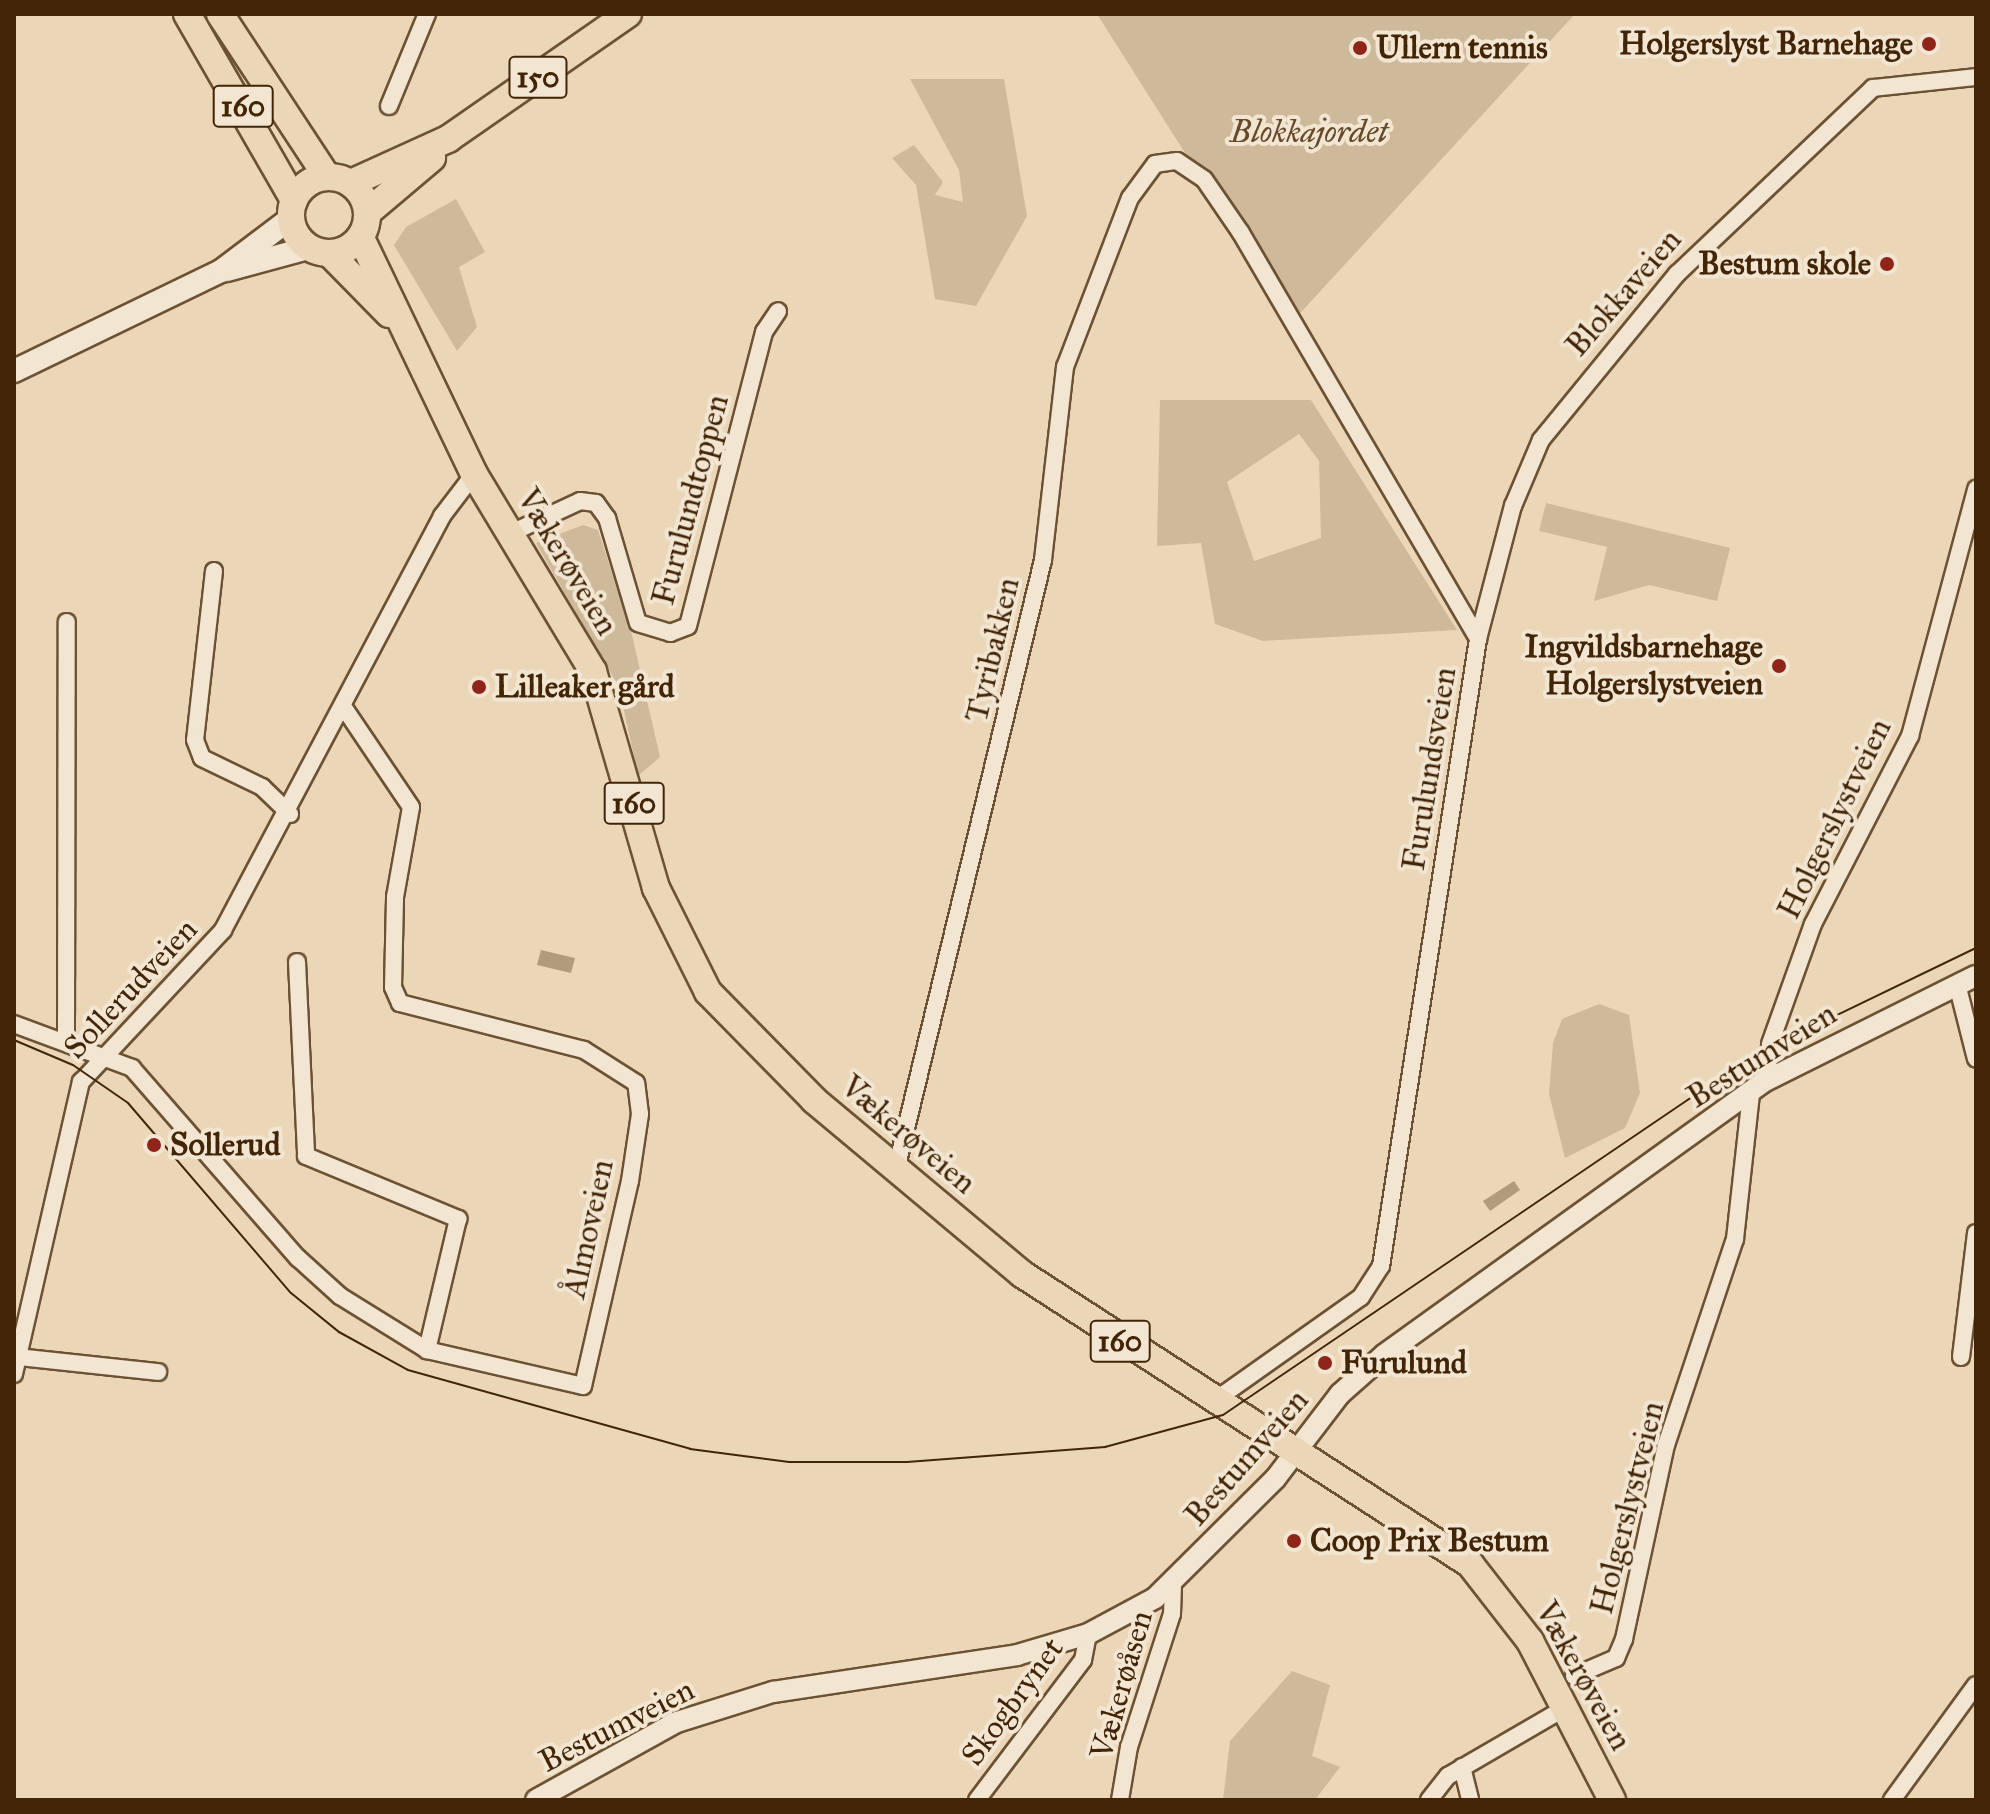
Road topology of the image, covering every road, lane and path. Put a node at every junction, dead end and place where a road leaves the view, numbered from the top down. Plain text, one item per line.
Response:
1 (187, 14) edge
2 (220, 14) edge
3 (427, 14) edge
4 (628, 14) edge
5 (1976, 77) edge
6 (389, 106) dead end
7 (448, 139) junction
8 (1165, 160) joint
9 (339, 180) junction
10 (292, 209) junction
11 (368, 212) junction
12 (361, 238) junction
13 (319, 251) junction
14 (221, 271) junction
15 (778, 311) dead end
16 (399, 325) junction
17 (14, 371) edge
18 (474, 474) junction
19 (1976, 489) edge
20 (509, 534) junction
21 (214, 571) dead end
22 (67, 622) dead end
23 (1478, 639) junction
24 (343, 706) junction
25 (290, 814) junction
26 (297, 962) dead end
27 (1966, 980) edge
28 (14, 1024) edge
29 (66, 1038) junction
30 (106, 1053) junction
31 (1976, 1059) edge
32 (1759, 1087) junction
33 (896, 1170) junction
34 (1976, 1233) edge
35 (427, 1350) junction
36 (1961, 1357) dead end
37 (16, 1365) edge
38 (158, 1372) dead end
39 (1214, 1401) junction
40 (1298, 1451) junction
41 (1173, 1585) junction
42 (1088, 1634) junction
43 (1574, 1676) dead end
44 (1976, 1685) edge
45 (1565, 1708) junction
46 (1462, 1767) junction
47 (536, 1800) edge
48 (977, 1800) edge
49 (1120, 1800) edge
50 (1429, 1800) edge
51 (1470, 1800) edge
52 (1612, 1800) edge
53 (1892, 1800) edge

1 - 10 main road, Vækerøveien / 160
2 - 9 main road, 160
3 - 6 street
4 - 7 main road, 150
5 - 23 street, Blokkaveien
7 - 9 main road, 150
7 - 11 main road, 150
8 - 23 street, Furulundsveien
8 - 33 street, Tyribakken
9 - 10 main road
9 - 11 main road, 160
10 - 13 main road, Vækerøveien / 160
10 - 14 main road
11 - 12 main road
12 - 13 main road
12 - 16 main road, Vækerøveien / 160
13 - 14 main road
13 - 16 main road, Vækerøveien / 160
14 - 17 main road
15 - 20 street, Furulundtoppen
16 - 18 main road, Vækerøveien / 160
18 - 20 main road, Vækerøveien / 160
18 - 24 street, Sollerudveien
19 - 32 street, Holgerslystveien
20 - 33 main road, Vækerøveien / 160
21 - 25 street
22 - 29 street
23 - 39 street, Furulundsveien
24 - 25 street, Sollerudveien
24 - 35 street, Ålmoveien
25 - 30 street, Sollerudveien
26 - 35 street
27 - 31 street
27 - 32 street, Bestumveien
28 - 29 street
29 - 30 street
30 - 35 street
30 - 37 street, Sollerudveien
32 - 40 street, Bestumveien
32 - 43 street, Holgerslystveien
33 - 39 main road, Vækerøveien / 160
34 - 36 street
37 - 38 street, Sollerudveien
39 - 40 main road, Vækerøveien / 160
40 - 41 street, Bestumveien
40 - 45 main road, Vækerøveien / 160
41 - 42 street, Bestumveien
41 - 49 street, Vækerøåsen
42 - 47 street, Bestumveien
42 - 48 street, Skogbrynet
44 - 53 street
45 - 46 street
45 - 52 main road, Vækerøveien / 160
46 - 50 street
46 - 51 street

